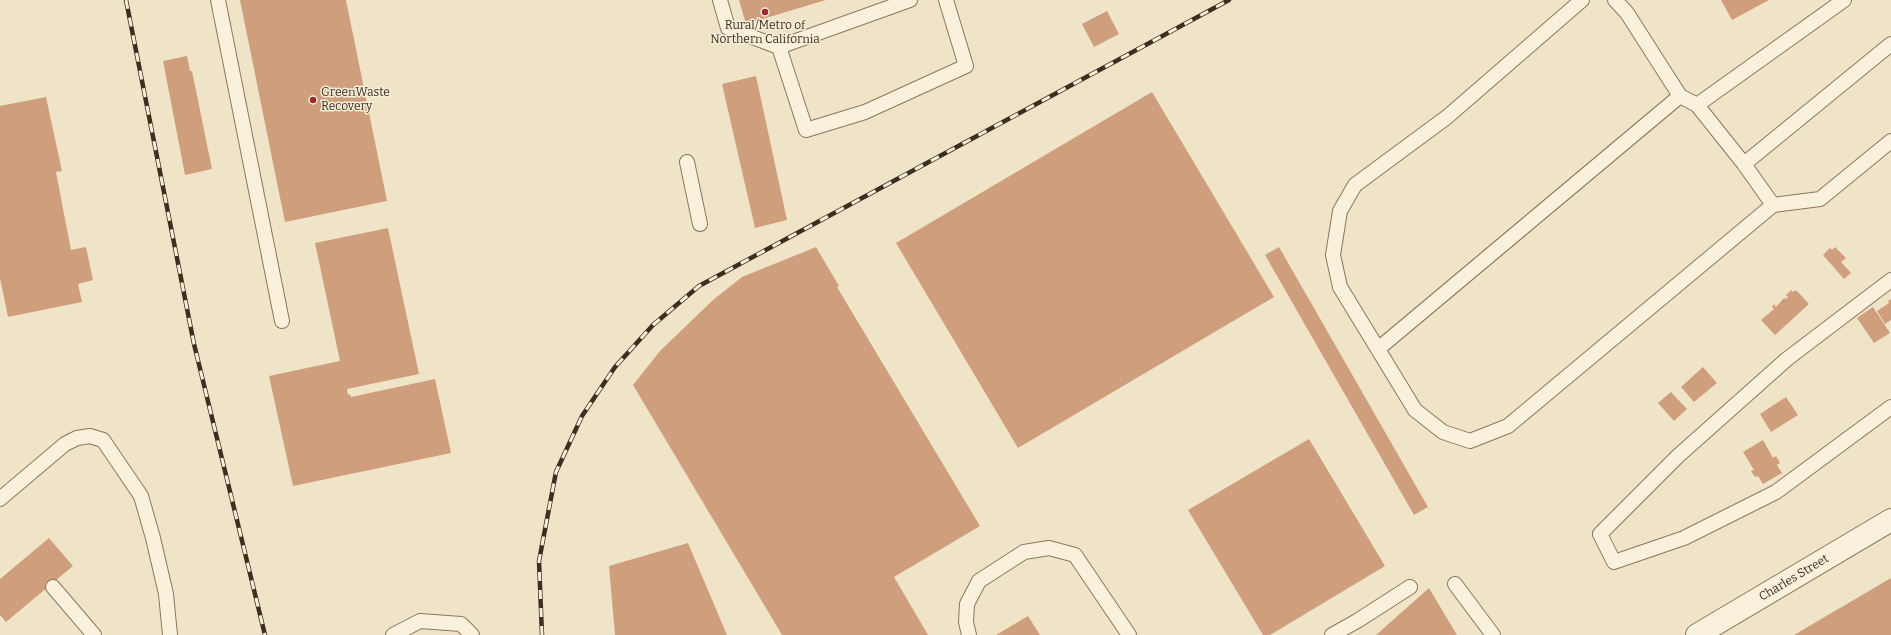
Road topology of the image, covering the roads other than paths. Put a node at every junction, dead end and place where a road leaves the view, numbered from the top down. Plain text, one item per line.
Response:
1 (218, 0) edge
2 (720, 0) edge
3 (910, 0) edge
4 (946, 0) edge
5 (1582, 0) edge
6 (1616, 0) edge
7 (1844, 0) edge
8 (1891, 44) edge
9 (779, 47) junction
10 (1680, 96) junction
11 (1697, 105) junction
12 (1891, 141) edge
13 (687, 162) dead end
14 (1744, 164) junction
15 (1773, 205) junction
16 (700, 224) dead end
17 (1891, 280) edge
18 (282, 321) dead end
19 (1378, 349) junction
20 (1891, 407) edge
21 (0, 499) edge
22 (1891, 520) edge
23 (1455, 584) dead end
24 (53, 587) dead end
25 (1410, 587) dead end
26 (94, 635) edge
27 (170, 635) edge
28 (393, 635) edge
29 (472, 635) edge
30 (969, 635) edge
31 (1129, 635) edge
32 (1332, 635) edge
33 (1493, 635) edge
34 (1697, 635) edge

1 - 18 lane
2 - 9 lane
3 - 9 lane
4 - 9 lane
5 - 19 lane
6 - 10 lane
7 - 11 lane
8 - 14 lane
10 - 11 lane
10 - 19 lane
11 - 14 lane
12 - 15 lane
13 - 16 lane
14 - 15 lane
15 - 19 lane
17 - 20 lane
21 - 27 lane
22 - 34 street, Charles Street
23 - 33 lane
24 - 26 lane
25 - 32 lane
28 - 29 lane
30 - 31 lane

